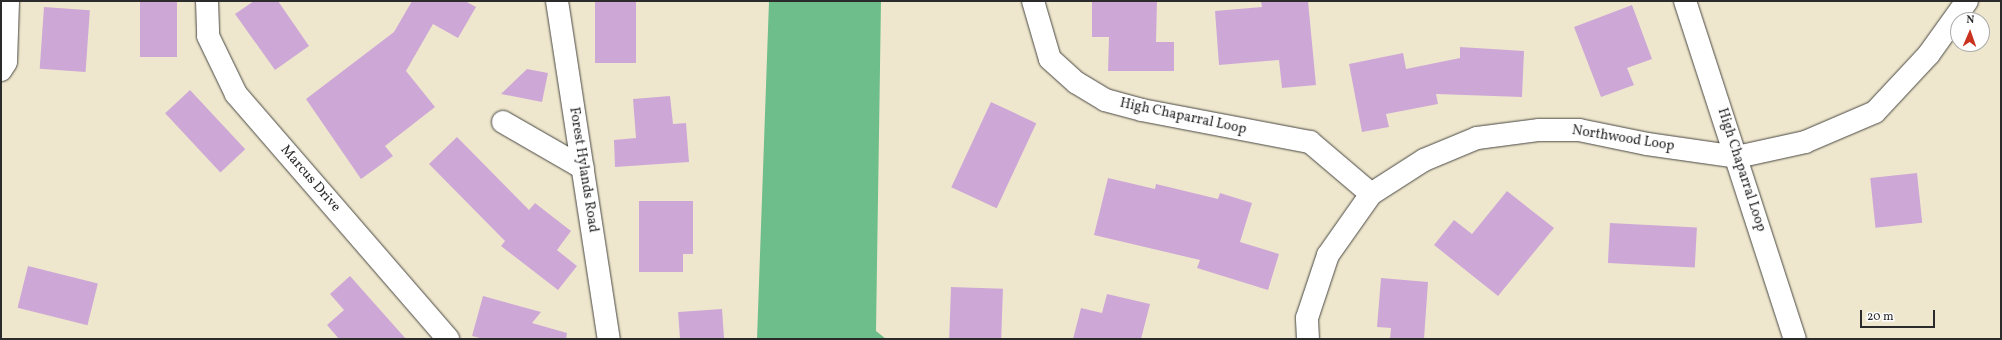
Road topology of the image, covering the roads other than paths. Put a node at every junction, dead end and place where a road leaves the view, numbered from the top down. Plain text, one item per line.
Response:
1 (8, 1) edge
2 (206, 1) edge
3 (557, 1) edge
4 (1033, 1) edge
5 (1685, 1) edge
6 (1967, 1) edge
7 (1, 70) edge
8 (503, 122) dead end
9 (1737, 157) junction
10 (583, 168) junction
11 (1371, 194) junction
12 (448, 339) edge
13 (609, 339) edge
14 (1308, 339) edge
15 (1795, 339) edge

1 - 7 street
2 - 12 street, Marcus Drive
3 - 10 street, Forest Hylands Road
4 - 11 street, High Chaparral Loop
5 - 9 street, High Chaparral Loop
6 - 9 street, Northwood Loop
8 - 10 street
9 - 11 street, Northwood Loop
9 - 15 street, High Chaparral Loop
10 - 13 street, Forest Hylands Road
11 - 14 street, Northwood Loop

